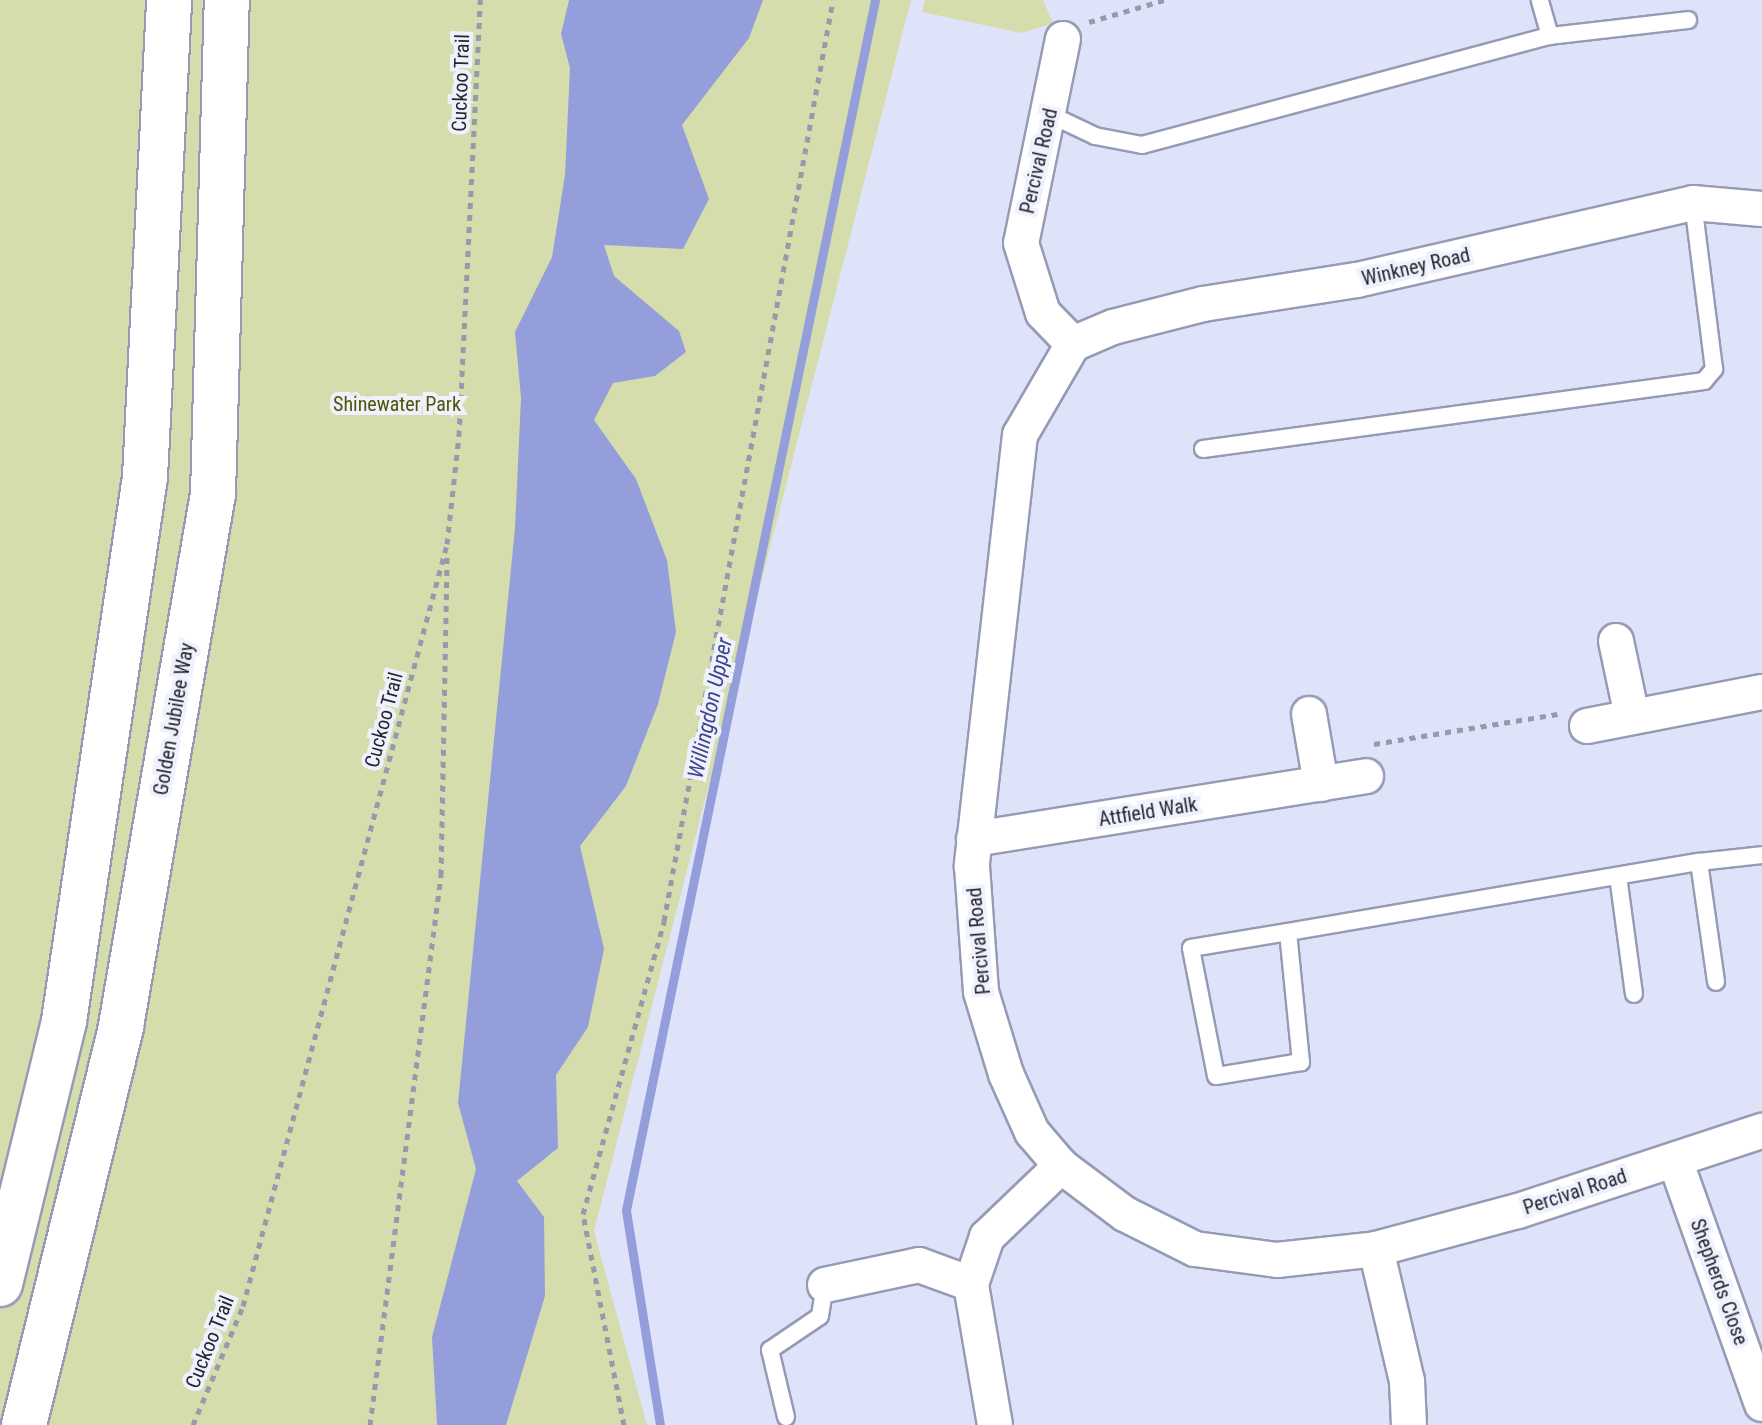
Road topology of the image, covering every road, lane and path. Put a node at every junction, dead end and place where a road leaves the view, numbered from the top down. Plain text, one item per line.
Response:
1 (169, 0) edge
2 (227, 0) edge
3 (480, 0) edge
4 (833, 0) edge
5 (1164, 0) edge
6 (1540, 0) edge
7 (1688, 20) dead end
8 (1069, 33) joint
9 (1550, 36) junction
10 (1051, 115) junction
11 (1693, 203) junction
12 (1762, 209) edge
13 (1073, 344) junction
14 (1203, 449) dead end
15 (447, 544) junction
16 (1616, 641) dead end
17 (1762, 692) edge
18 (1309, 714) dead end
19 (1632, 716) junction
20 (1587, 726) joint
21 (1366, 776) joint
22 (1321, 784) junction
23 (974, 839) junction
24 (1762, 855) edge
25 (1699, 862) junction
26 (1618, 876) junction
27 (1288, 932) junction
28 (1716, 982) dead end
29 (1634, 994) dead end
30 (1762, 1131) edge
31 (1675, 1160) junction
32 (1061, 1166) junction
33 (1376, 1249) junction
34 (0, 1284) edge
35 (971, 1284) junction
36 (825, 1285) joint
37 (1762, 1404) edge
38 (786, 1417) dead end
39 (24, 1425) edge
40 (193, 1425) edge
41 (370, 1425) edge
42 (624, 1425) edge
43 (995, 1425) edge
44 (1409, 1425) edge

1 - 34 highway
2 - 39 highway, Golden Jubilee Way
3 - 15 path, Cuckoo Trail
4 - 42 path
5 - 8 path
6 - 9 lane
7 - 9 lane
8 - 10 street, Percival Road
9 - 10 lane
10 - 13 street, Percival Road
11 - 12 street, Winkney Road
11 - 13 street, Winkney Road
11 - 14 lane
13 - 23 street, Percival Road
15 - 40 path, Cuckoo Trail
15 - 41 path
16 - 19 street
17 - 19 street
18 - 22 street
19 - 20 street
20 - 21 path
21 - 22 street, Attfield Walk
22 - 23 street, Attfield Walk
23 - 32 street, Percival Road
24 - 25 lane
25 - 26 lane
25 - 28 lane
26 - 27 lane
26 - 29 lane
27 - 27 lane
30 - 31 street, Percival Road
31 - 33 street, Percival Road
31 - 37 street, Shepherds Close
32 - 33 street, Percival Road
32 - 35 street
33 - 44 street
35 - 36 street
35 - 43 street
36 - 38 lane

